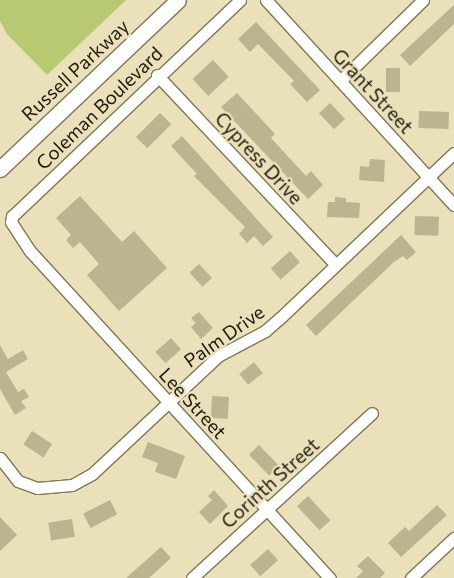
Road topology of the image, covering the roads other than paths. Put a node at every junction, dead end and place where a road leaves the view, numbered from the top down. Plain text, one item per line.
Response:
1 (178, 0) edge
2 (240, 0) edge
3 (266, 0) edge
4 (423, 0) edge
5 (157, 76) junction
6 (340, 81) junction
7 (454, 153) edge
8 (0, 169) edge
9 (428, 177) junction
10 (454, 205) edge
11 (30, 251) joint
12 (335, 264) junction
13 (167, 401) junction
14 (372, 413) dead end
15 (0, 458) edge
16 (267, 510) junction
17 (454, 538) edge
18 (192, 578) edge
19 (330, 578) edge
20 (411, 578) edge

1 - 8 main road, Russell Parkway
2 - 5 street, Coleman Boulevard
3 - 6 street, Grant Street
4 - 6 street
5 - 11 street, Coleman Boulevard
5 - 12 street, Cypress Drive
6 - 9 street, Grant Street
7 - 9 street, Palm Drive
9 - 10 street, Grant Street
9 - 12 street, Palm Drive
11 - 13 street, Lee Street
12 - 13 street, Palm Drive
13 - 15 street, Palm Drive
13 - 16 street, Lee Street
14 - 16 street, Corinth Street
16 - 18 street, Corinth Street
16 - 19 street, Lee Street
17 - 20 street

